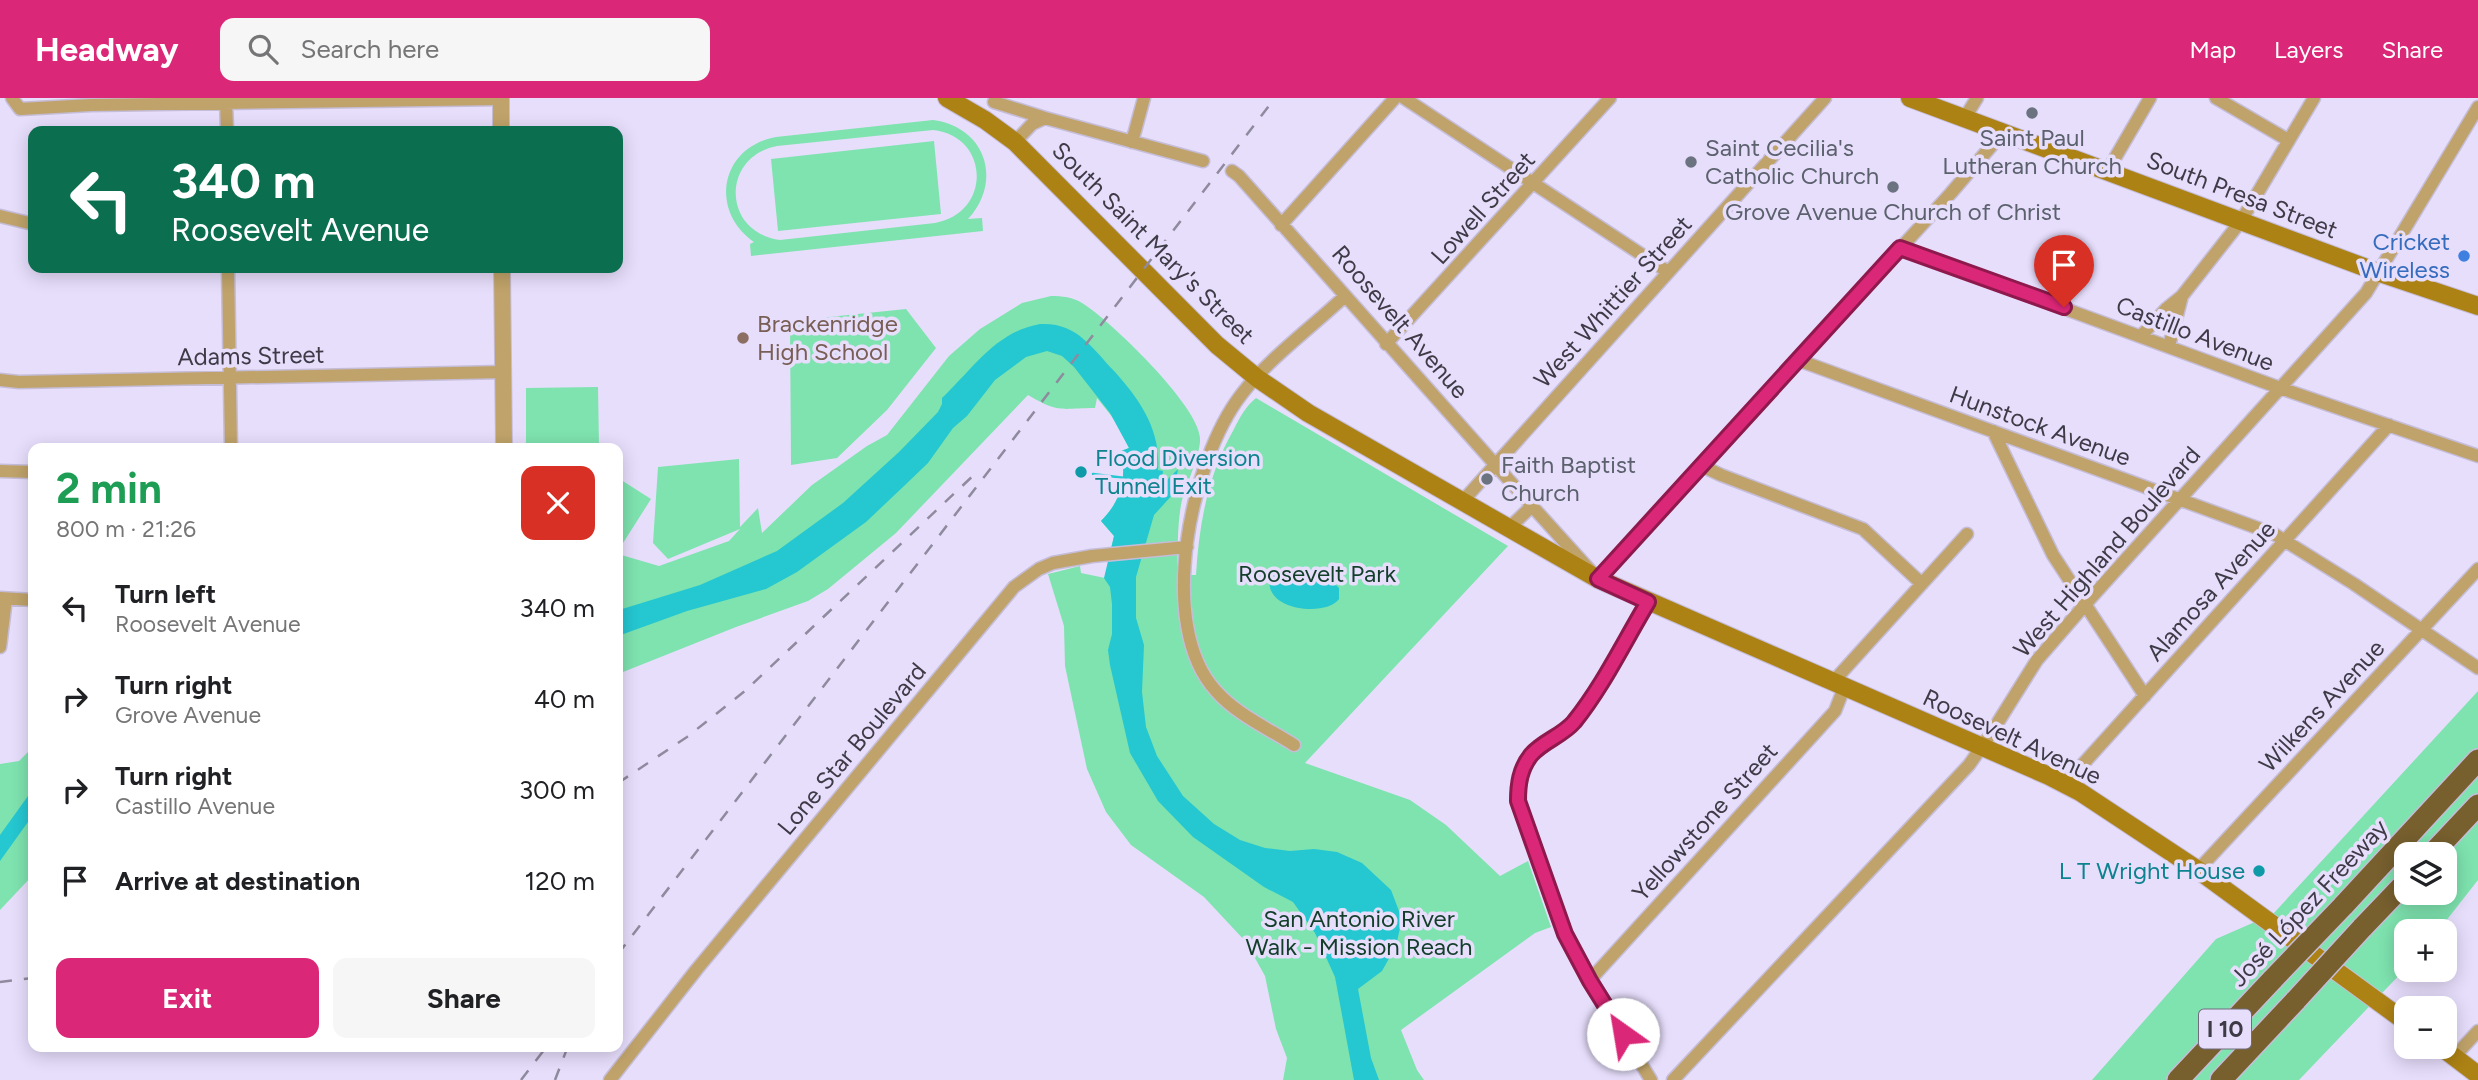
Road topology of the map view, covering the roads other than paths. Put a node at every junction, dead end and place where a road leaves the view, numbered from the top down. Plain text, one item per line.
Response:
1 (12, 98) edge
2 (500, 98) edge
3 (947, 98) edge
4 (1144, 98) edge
5 (1395, 98) edge
6 (1404, 98) edge
7 (1610, 98) edge
8 (1825, 98) edge
9 (1910, 98) edge
10 (1977, 98) edge
11 (2150, 98) edge
12 (2216, 98) edge
13 (2314, 98) edge
14 (994, 100) edge
15 (226, 101) edge
16 (91, 102) edge
17 (2478, 107) edge
18 (1045, 118) junction
19 (1964, 119) junction
20 (985, 120) junction
21 (227, 126) edge
22 (501, 126) edge
23 (2000, 131) junction
24 (2288, 140) junction
25 (1015, 142) junction
26 (1132, 142) junction
27 (1203, 161) dead end
28 (2108, 170) junction
29 (1232, 171) dead end
30 (1533, 184) junction
31 (0, 216) edge
32 (2241, 221) junction
33 (28, 224) edge
34 (1281, 225) junction
35 (1900, 248) junction
36 (1668, 272) junction
37 (228, 273) edge
38 (502, 273) edge
39 (2380, 273) junction
40 (1345, 296) junction
41 (2182, 296) junction
42 (2478, 306) edge
43 (2141, 336) junction
44 (1386, 344) junction
45 (2169, 346) junction
46 (1798, 360) junction
47 (503, 372) junction
48 (231, 378) junction
49 (1257, 378) junction
50 (0, 380) edge
51 (2280, 388) junction
52 (2389, 425) junction
53 (1993, 431) junction
54 (231, 443) edge
55 (504, 443) edge
56 (2478, 456) edge
57 (1494, 465) junction
58 (1702, 466) junction
59 (0, 471) edge
60 (28, 472) edge
61 (2179, 500) junction
62 (1461, 503) junction
63 (1532, 506) junction
64 (1508, 529) junction
65 (1968, 534) dead end
66 (2285, 540) junction
67 (1187, 547) junction
68 (2478, 569) edge
69 (1598, 579) junction
70 (1922, 584) junction
71 (3, 598) edge
72 (28, 600) edge
73 (1648, 602) junction
74 (2084, 605) junction
75 (2422, 630) junction
76 (0, 647) edge
77 (2478, 668) edge
78 (1838, 686) junction
79 (2145, 696) junction
80 (1294, 746) dead end
81 (1982, 748) junction
82 (2478, 760) edge
83 (2065, 784) junction
84 (2478, 805) edge
85 (2443, 842) edge
86 (2198, 870) junction
87 (2394, 894) edge
88 (1590, 981) junction
89 (2394, 1013) edge
90 (2478, 1031) edge
91 (2457, 1045) edge
92 (2456, 1059) edge
93 (2478, 1075) edge
94 (610, 1080) edge
95 (1651, 1080) edge
96 (1673, 1080) edge
97 (2178, 1080) edge
98 (2221, 1080) edge

1 - 16 street
2 - 15 street
2 - 22 street
3 - 20 main road, South Saint Mary's Street
4 - 26 street
5 - 34 street
6 - 30 street
7 - 30 street, Lowell Street
8 - 36 street, West Whittier Street
9 - 19 main road, South Presa Street
10 - 19 street
11 - 28 street
12 - 24 street
13 - 24 street
14 - 18 street, South Saint Mary's Street
14 - 20 street
15 - 16 street
15 - 21 street
17 - 39 street, West Highland Boulevard
18 - 25 street, South Saint Mary's Street
18 - 26 street, South Saint Mary's Street
19 - 23 main road, South Presa Street
20 - 25 main road, South Saint Mary's Street
23 - 28 main road, South Presa Street
23 - 35 street
24 - 32 street
25 - 49 main road, South Saint Mary's Street
26 - 27 street, South Saint Mary's Street
28 - 32 main road, South Presa Street
29 - 34 street, Roosevelt Avenue
30 - 36 street
30 - 44 street, Lowell Street
31 - 33 street
32 - 39 main road, South Presa Street
32 - 41 street
34 - 40 street, Roosevelt Avenue
35 - 43 street, Castillo Avenue
35 - 46 street
36 - 57 street, West Whittier Street
37 - 48 street
38 - 47 street
39 - 42 main road, South Presa Street
39 - 51 street, West Highland Boulevard
40 - 44 street, Roosevelt Avenue
40 - 49 street
41 - 43 street
41 - 45 street
43 - 45 street, Castillo Avenue
44 - 57 street, Roosevelt Avenue
45 - 51 street, Castillo Avenue
46 - 53 street, Hunstock Avenue
46 - 58 street
47 - 48 street, Adams Street
47 - 55 street
48 - 50 street, Adams Street
48 - 54 street
49 - 62 main road, Roosevelt Avenue
49 - 67 street
51 - 52 street, Castillo Avenue
51 - 61 street, West Highland Boulevard
52 - 56 street, Castillo Avenue
52 - 66 street, Alamosa Avenue
53 - 61 street, Hunstock Avenue
53 - 74 street
57 - 62 street, West Whittier Street
57 - 63 street, Roosevelt Avenue
58 - 69 street
58 - 70 street
59 - 60 street
61 - 66 street, Hunstock Avenue
61 - 74 street, West Highland Boulevard
62 - 64 main road, Roosevelt Avenue
63 - 64 street
63 - 69 street, Roosevelt Avenue
64 - 69 main road, Roosevelt Avenue
65 - 70 street, Yellowstone Street
66 - 75 street, Hunstock Avenue
66 - 79 street, Alamosa Avenue
67 - 80 street
67 - 94 street, Lone Star Boulevard
68 - 75 street, Wilkens Avenue
69 - 73 main road, Roosevelt Avenue
70 - 78 street, Yellowstone Street
71 - 72 street
71 - 76 street
73 - 78 main road, Roosevelt Avenue
73 - 88 street
74 - 79 street
74 - 81 street, West Highland Boulevard
75 - 77 street, Hunstock Avenue
75 - 86 street, Wilkens Avenue
78 - 81 main road, Roosevelt Avenue
78 - 88 street, Yellowstone Street
79 - 83 street, Alamosa Avenue
81 - 83 main road, Roosevelt Avenue
81 - 96 street, West Highland Boulevard
82 - 97 highway, José López Freeway / I 10, bridge
83 - 86 main road, Roosevelt Avenue
84 - 85 highway
86 - 89 main road, Roosevelt Avenue
87 - 98 highway, I 10, bridge
88 - 95 street
90 - 91 street
92 - 93 main road

